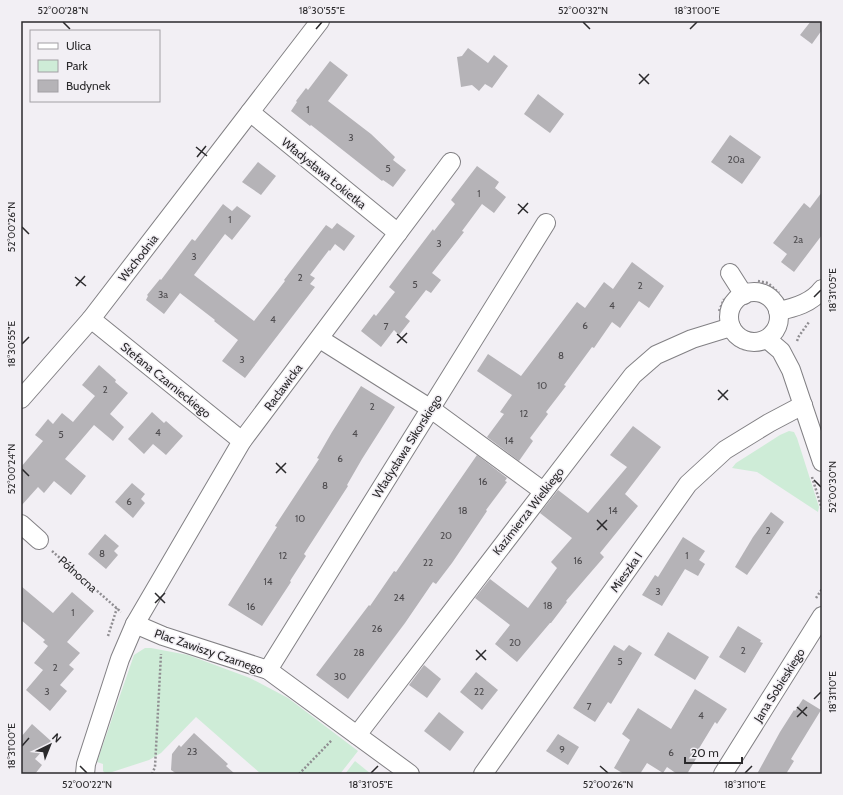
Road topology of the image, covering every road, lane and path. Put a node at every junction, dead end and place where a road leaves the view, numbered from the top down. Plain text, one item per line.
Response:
1 (320, 21) edge
2 (250, 112) junction
3 (452, 162) dead end
4 (546, 223) dead end
5 (398, 233) junction
6 (730, 273) dead end
7 (822, 289) edge
8 (744, 295) junction
9 (778, 311) junction
10 (814, 317) dead end
11 (90, 319) junction
12 (731, 335) junction
13 (320, 338) junction
14 (762, 344) junction
15 (797, 344) dead end
16 (21, 399) edge
17 (803, 404) junction
18 (431, 409) junction
19 (242, 441) junction
20 (816, 468) edge
21 (543, 491) junction
22 (822, 509) edge
23 (21, 524) edge
24 (40, 540) joint
25 (822, 616) edge
26 (135, 624) junction
27 (163, 636) junction
28 (268, 670) junction
29 (351, 730) junction
30 (85, 774) edge
31 (152, 774) edge
32 (299, 774) edge
33 (410, 774) edge
34 (483, 774) edge
35 (723, 774) edge

1 - 2 street, Wschodnia
2 - 5 street, Władysława Łokietka
2 - 11 street, Wschodnia
3 - 5 street, Racławicka
4 - 18 street, Władysława Sikorskiego
5 - 13 street, Racławicka
6 - 8 street
7 - 9 street
8 - 9 street
8 - 12 street
9 - 14 street
10 - 15 path
11 - 16 street, Wschodnia
11 - 19 street, Stefana Czarnieckiego
12 - 14 street
12 - 14 path
12 - 21 street, Kazimierza Wielkiego
13 - 18 street
13 - 19 street, Racławicka
14 - 17 street
17 - 20 street
17 - 34 street, Mieszka I
18 - 21 street
18 - 28 street, Władysława Sikorskiego
19 - 26 street, Racławicka
20 - 22 path
21 - 29 street, Kazimierza Wielkiego
23 - 24 street
24 - 26 path, Północna
25 - 35 street, Jana Sobieskiego
26 - 27 street, Plac Zawiszy Czarnego
26 - 30 street
27 - 28 street, Plac Zawiszy Czarnego
27 - 31 path
28 - 29 street, Plac Zawiszy Czarnego
29 - 32 path
29 - 33 street, Plac Zawiszy Czarnego

